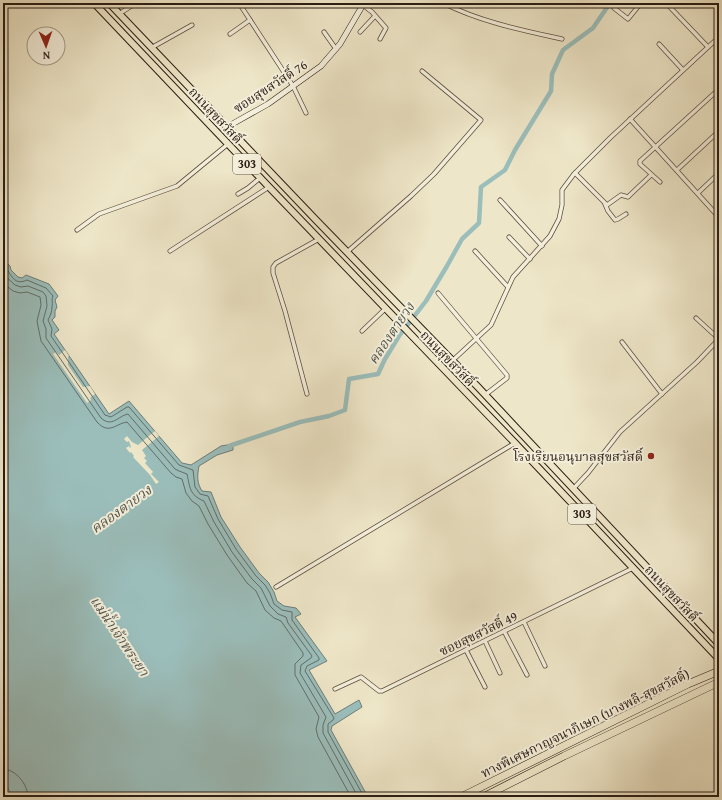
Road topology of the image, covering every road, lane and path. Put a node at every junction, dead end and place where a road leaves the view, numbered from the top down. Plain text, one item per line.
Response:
1 (94, 3) edge
2 (109, 3) edge
3 (136, 3) edge
4 (239, 3) edge
5 (443, 3) edge
6 (641, 3) edge
7 (666, 3) edge
8 (364, 4) edge
9 (614, 8) dead end
10 (119, 14) junction
11 (375, 16) junction
12 (250, 20) junction
13 (192, 24) dead end
14 (324, 32) dead end
15 (360, 32) dead end
16 (230, 34) dead end
17 (719, 37) edge
18 (380, 39) dead end
19 (562, 39) dead end
20 (659, 44) dead end
21 (708, 47) junction
22 (150, 48) junction
23 (336, 49) junction
24 (684, 70) junction
25 (422, 71) dead end
26 (293, 86) junction
27 (719, 89) edge
28 (306, 113) dead end
29 (630, 119) junction
30 (227, 127) junction
31 (719, 131) edge
32 (228, 144) junction
33 (656, 148) junction
34 (677, 170) junction
35 (575, 173) junction
36 (719, 173) edge
37 (651, 174) junction
38 (260, 178) junction
39 (660, 182) dead end
40 (269, 187) junction
41 (698, 193) junction
42 (238, 194) dead end
43 (500, 200) dead end
44 (605, 204) junction
45 (626, 214) dead end
46 (719, 215) edge
47 (77, 230) dead end
48 (509, 237) dead end
49 (319, 238) junction
50 (542, 246) junction
51 (170, 251) dead end
52 (475, 251) dead end
53 (347, 252) junction
54 (530, 258) junction
55 (508, 287) junction
56 (438, 293) dead end
57 (386, 308) junction
58 (696, 318) dead end
59 (362, 331) dead end
60 (477, 338) junction
61 (719, 339) edge
62 (622, 342) dead end
63 (452, 361) junction
64 (444, 369) junction
65 (307, 394) dead end
66 (662, 394) junction
67 (485, 395) junction
68 (515, 443) junction
69 (573, 489) junction
70 (633, 568) junction
71 (276, 586) dead end
72 (524, 622) junction
73 (504, 631) junction
74 (485, 641) junction
75 (719, 644) edge
76 (466, 650) junction
77 (719, 659) edge
78 (545, 666) dead end
79 (719, 671) edge
80 (500, 673) dead end
81 (527, 675) dead end
82 (719, 682) edge
83 (485, 687) dead end
84 (335, 689) dead end
85 (461, 797) edge
86 (482, 797) edge

1 - 32 main road, ถนนสุขสวัสดิ์ / 303
2 - 10 main road, ถนนสุขสวัสดิ์ / 303
3 - 10 street
4 - 12 street
5 - 19 street
6 - 9 street
7 - 21 street
8 - 11 street
8 - 23 street, ซอยสุขสวัสดิ์ 76
10 - 22 main road, ถนนสุขสวัสดิ์ / 303
11 - 15 street
11 - 18 street
12 - 16 street
12 - 26 street
13 - 22 street
14 - 23 street
17 - 21 street
20 - 24 street
21 - 24 street
22 - 30 main road, ถนนสุขสวัสดิ์ / 303
23 - 26 street, ซอยสุขสวัสดิ์ 76
24 - 29 street
25 - 53 street
26 - 28 street
26 - 30 street, ซอยสุขสวัสดิ์ 76
27 - 33 street
29 - 33 street
29 - 35 street
30 - 53 main road, ถนนสุขสวัสดิ์ / 303
31 - 34 street
32 - 38 main road, ถนนสุขสวัสดิ์ / 303
32 - 47 street
33 - 34 street
33 - 37 street
34 - 41 street
35 - 44 street
35 - 50 street
36 - 41 street
37 - 39 street
37 - 44 street
38 - 40 main road, ถนนสุขสวัสดิ์ / 303
38 - 42 street
40 - 49 main road, ถนนสุขสวัสดิ์ / 303
40 - 51 street
41 - 46 street
43 - 50 street
44 - 45 street
48 - 54 street
49 - 57 main road, ถนนสุขสวัสดิ์ / 303
49 - 65 street
50 - 54 street
52 - 55 street
53 - 63 main road, ถนนสุขสวัสดิ์ / 303
54 - 55 street
55 - 60 street
56 - 60 street
57 - 59 street
57 - 64 main road, ถนนสุขสวัสดิ์ / 303
58 - 61 street
60 - 63 street
60 - 67 street
61 - 66 street
62 - 66 street
63 - 64 main road
63 - 67 main road, ถนนสุขสวัสดิ์ / 303
64 - 68 main road, ถนนสุขสวัสดิ์ / 303
66 - 69 street
67 - 69 main road, ถนนสุขสวัสดิ์ / 303
68 - 70 main road, ถนนสุขสวัสดิ์ / 303
68 - 71 street
69 - 75 main road, ถนนสุขสวัสดิ์ / 303
70 - 72 street, ซอยสุขสวัสดิ์ 49
70 - 77 main road, ถนนสุขสวัสดิ์ / 303
72 - 73 street, ซอยสุขสวัสดิ์ 49
72 - 78 street
73 - 74 street, ซอยสุขสวัสดิ์ 49
73 - 81 street
74 - 76 street, ซอยสุขสวัสดิ์ 49
74 - 80 street
76 - 83 street
76 - 84 street, ซอยสุขสวัสดิ์ 49
79 - 85 highway, ทางพิเศษกาญจนาภิเษก (บางพลี-สุขสวัสดิ์)
82 - 86 highway, ทางพิเศษกาญจนาภิเษก (บางพลี-สุขสวัสดิ์)

